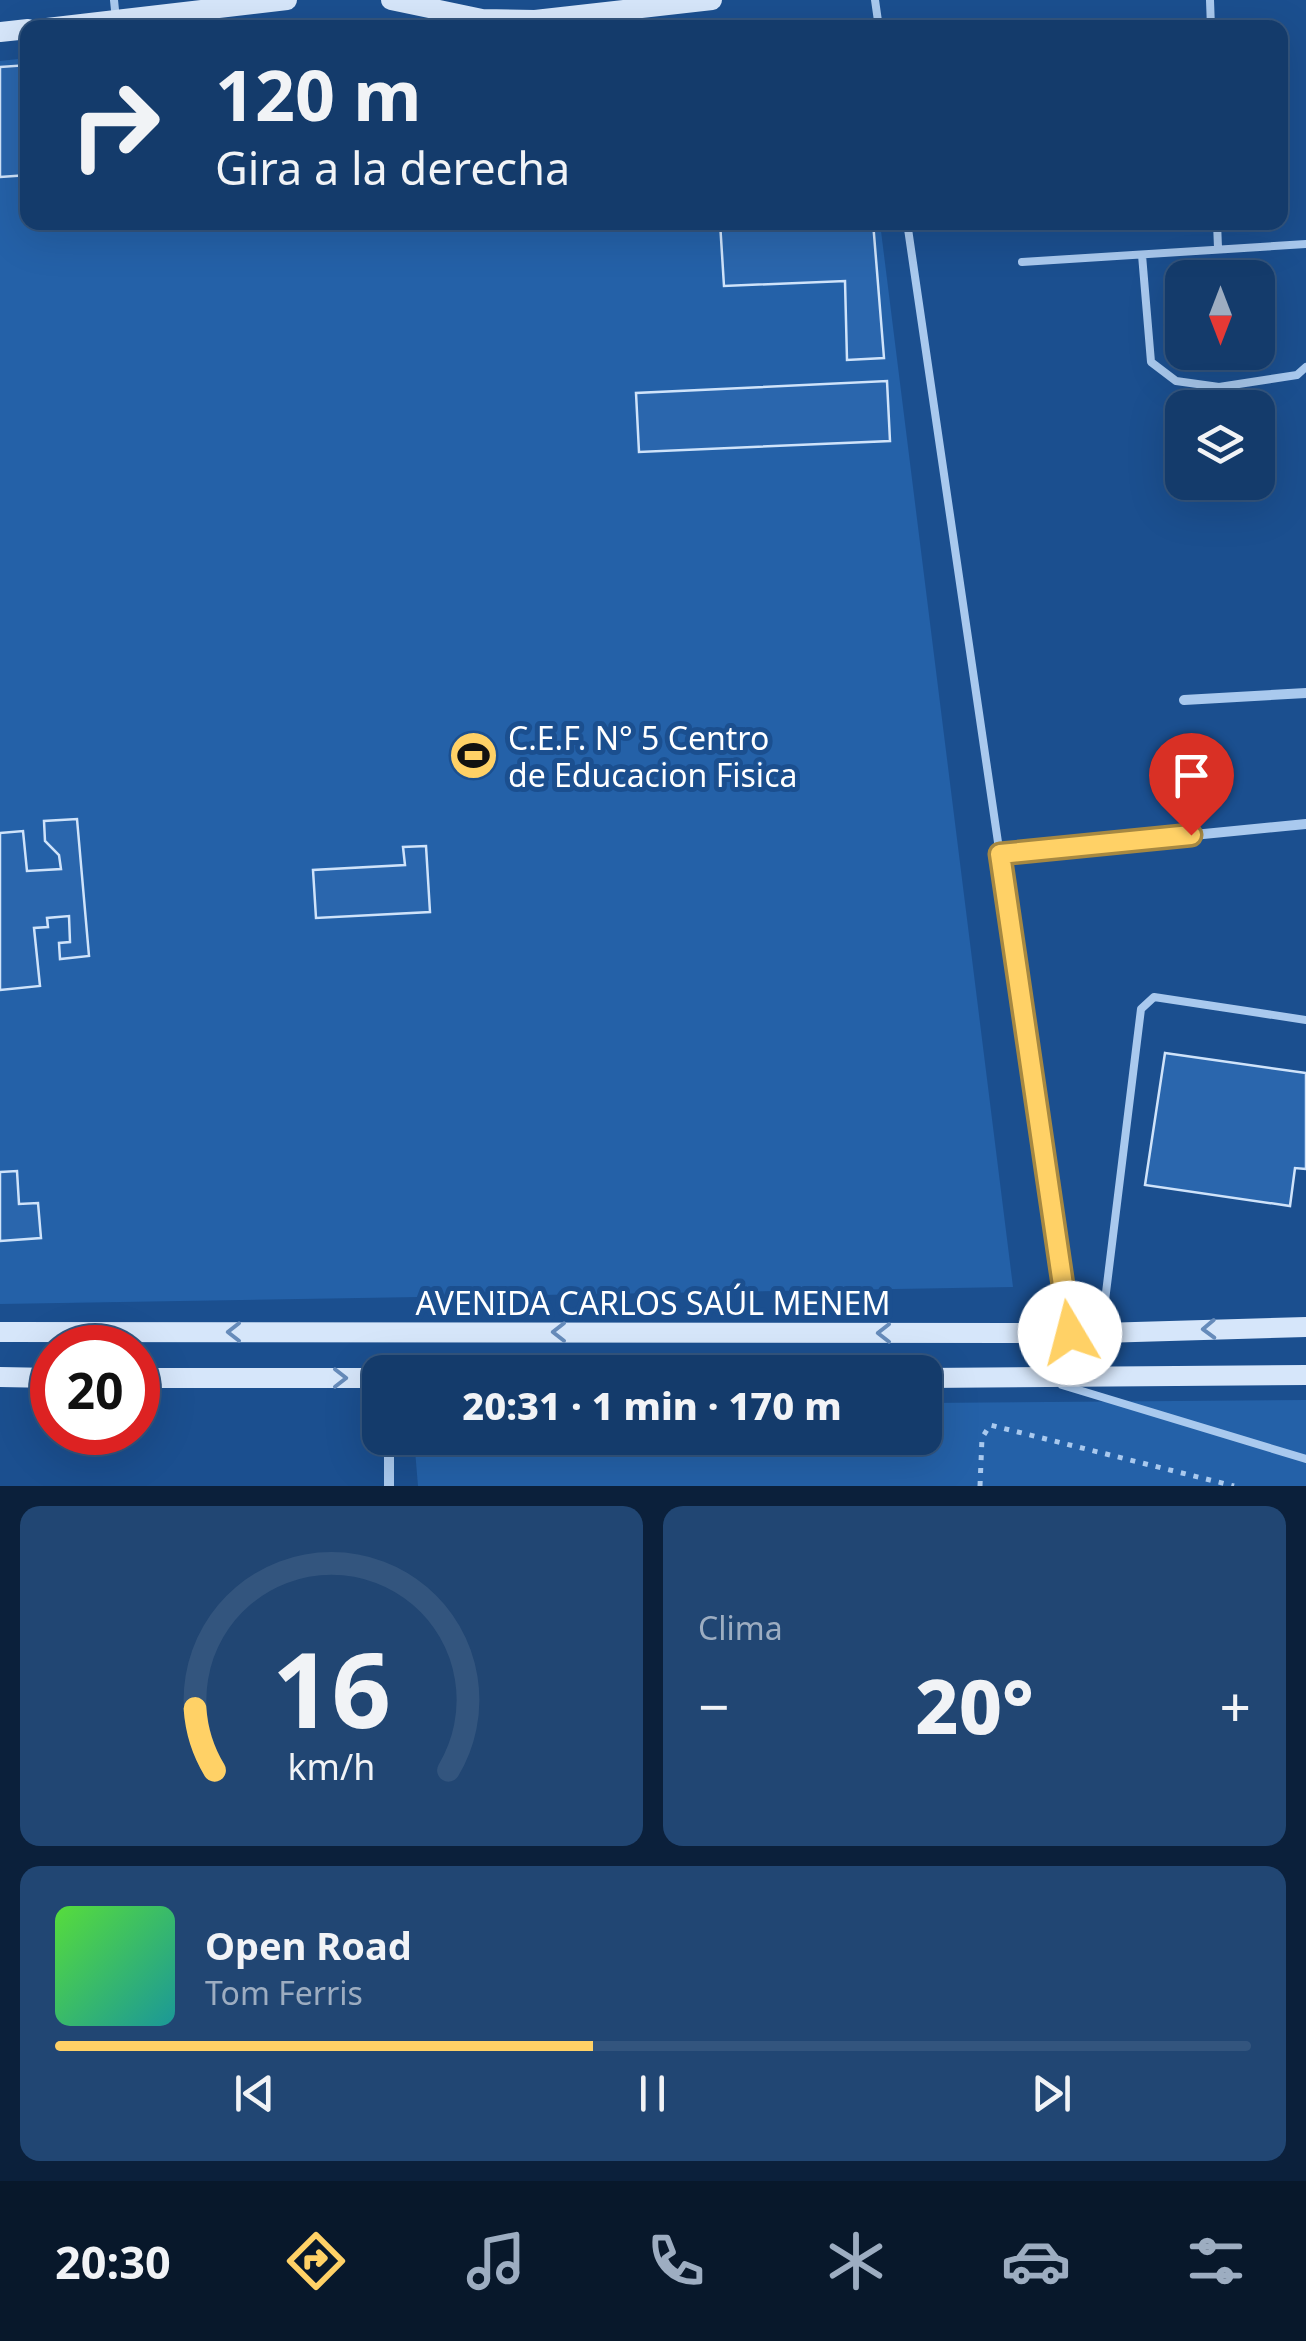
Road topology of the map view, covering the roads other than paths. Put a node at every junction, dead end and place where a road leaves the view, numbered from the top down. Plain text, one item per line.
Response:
1 (288, 0) edge
2 (391, 0) edge
3 (712, 0) edge
4 (115, 10) edge
5 (77, 20) edge
6 (908, 230) edge
7 (1217, 230) edge
8 (1306, 244) edge
9 (1218, 248) junction
10 (1142, 255) junction
11 (1022, 262) dead end
12 (1306, 367) edge
13 (1306, 693) edge
14 (1184, 700) dead end
15 (1306, 824) edge
16 (1000, 854) junction
17 (1306, 1020) edge
18 (1306, 1327) edge
19 (0, 1332) edge
20 (1070, 1333) junction
21 (1101, 1333) junction
22 (1306, 1375) edge
23 (0, 1378) edge
24 (30, 1378) edge
25 (160, 1378) edge
26 (362, 1378) edge
27 (942, 1378) edge
28 (1040, 1378) junction
29 (389, 1455) edge
30 (1306, 1459) edge
31 (389, 1486) edge

1 - 4 street
2 - 3 street
4 - 5 street
6 - 16 lane
7 - 9 lane
8 - 9 lane
9 - 10 lane
10 - 11 lane
10 - 12 lane
13 - 14 street
15 - 16 street
16 - 20 lane
17 - 21 lane
18 -> 21 street, AVENIDA CARLOS SAÚL MENEM
20 -> 19 street, AVENIDA CARLOS SAÚL MENEM
20 - 21 street, AVENIDA CARLOS SAÚL MENEM
22 - 28 street
23 - 24 street
25 -> 26 street
27 - 28 street
28 - 30 lane
29 - 31 street

